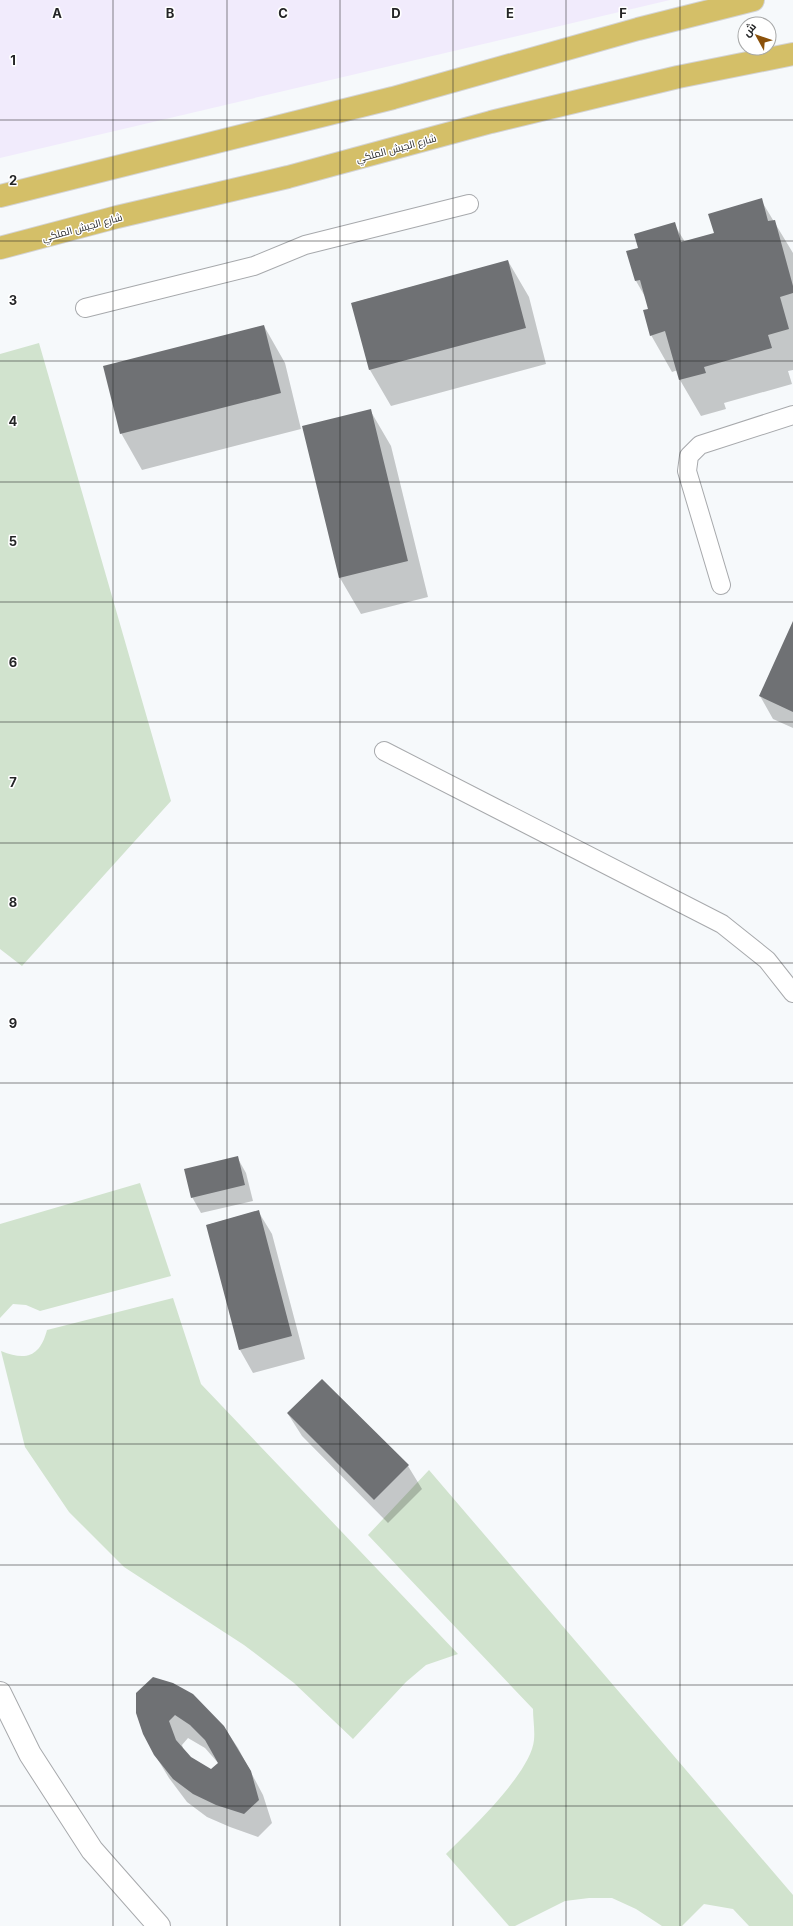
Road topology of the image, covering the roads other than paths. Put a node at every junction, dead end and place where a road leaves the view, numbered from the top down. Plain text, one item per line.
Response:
1 (754, 0) edge
2 (793, 54) edge
3 (0, 196) edge
4 (469, 204) dead end
5 (0, 248) edge
6 (85, 308) dead end
7 (793, 415) edge
8 (721, 585) dead end
9 (384, 751) dead end
10 (793, 993) edge
11 (0, 1693) edge
12 (0, 1726) edge
13 (30, 1754) junction
14 (159, 1926) edge

1 - 3 main road
2 - 5 main road, شارع الجيش الملكي
4 - 6 lane
7 - 8 lane
9 - 10 lane
11 - 13 street
12 - 13 street
13 - 14 street

